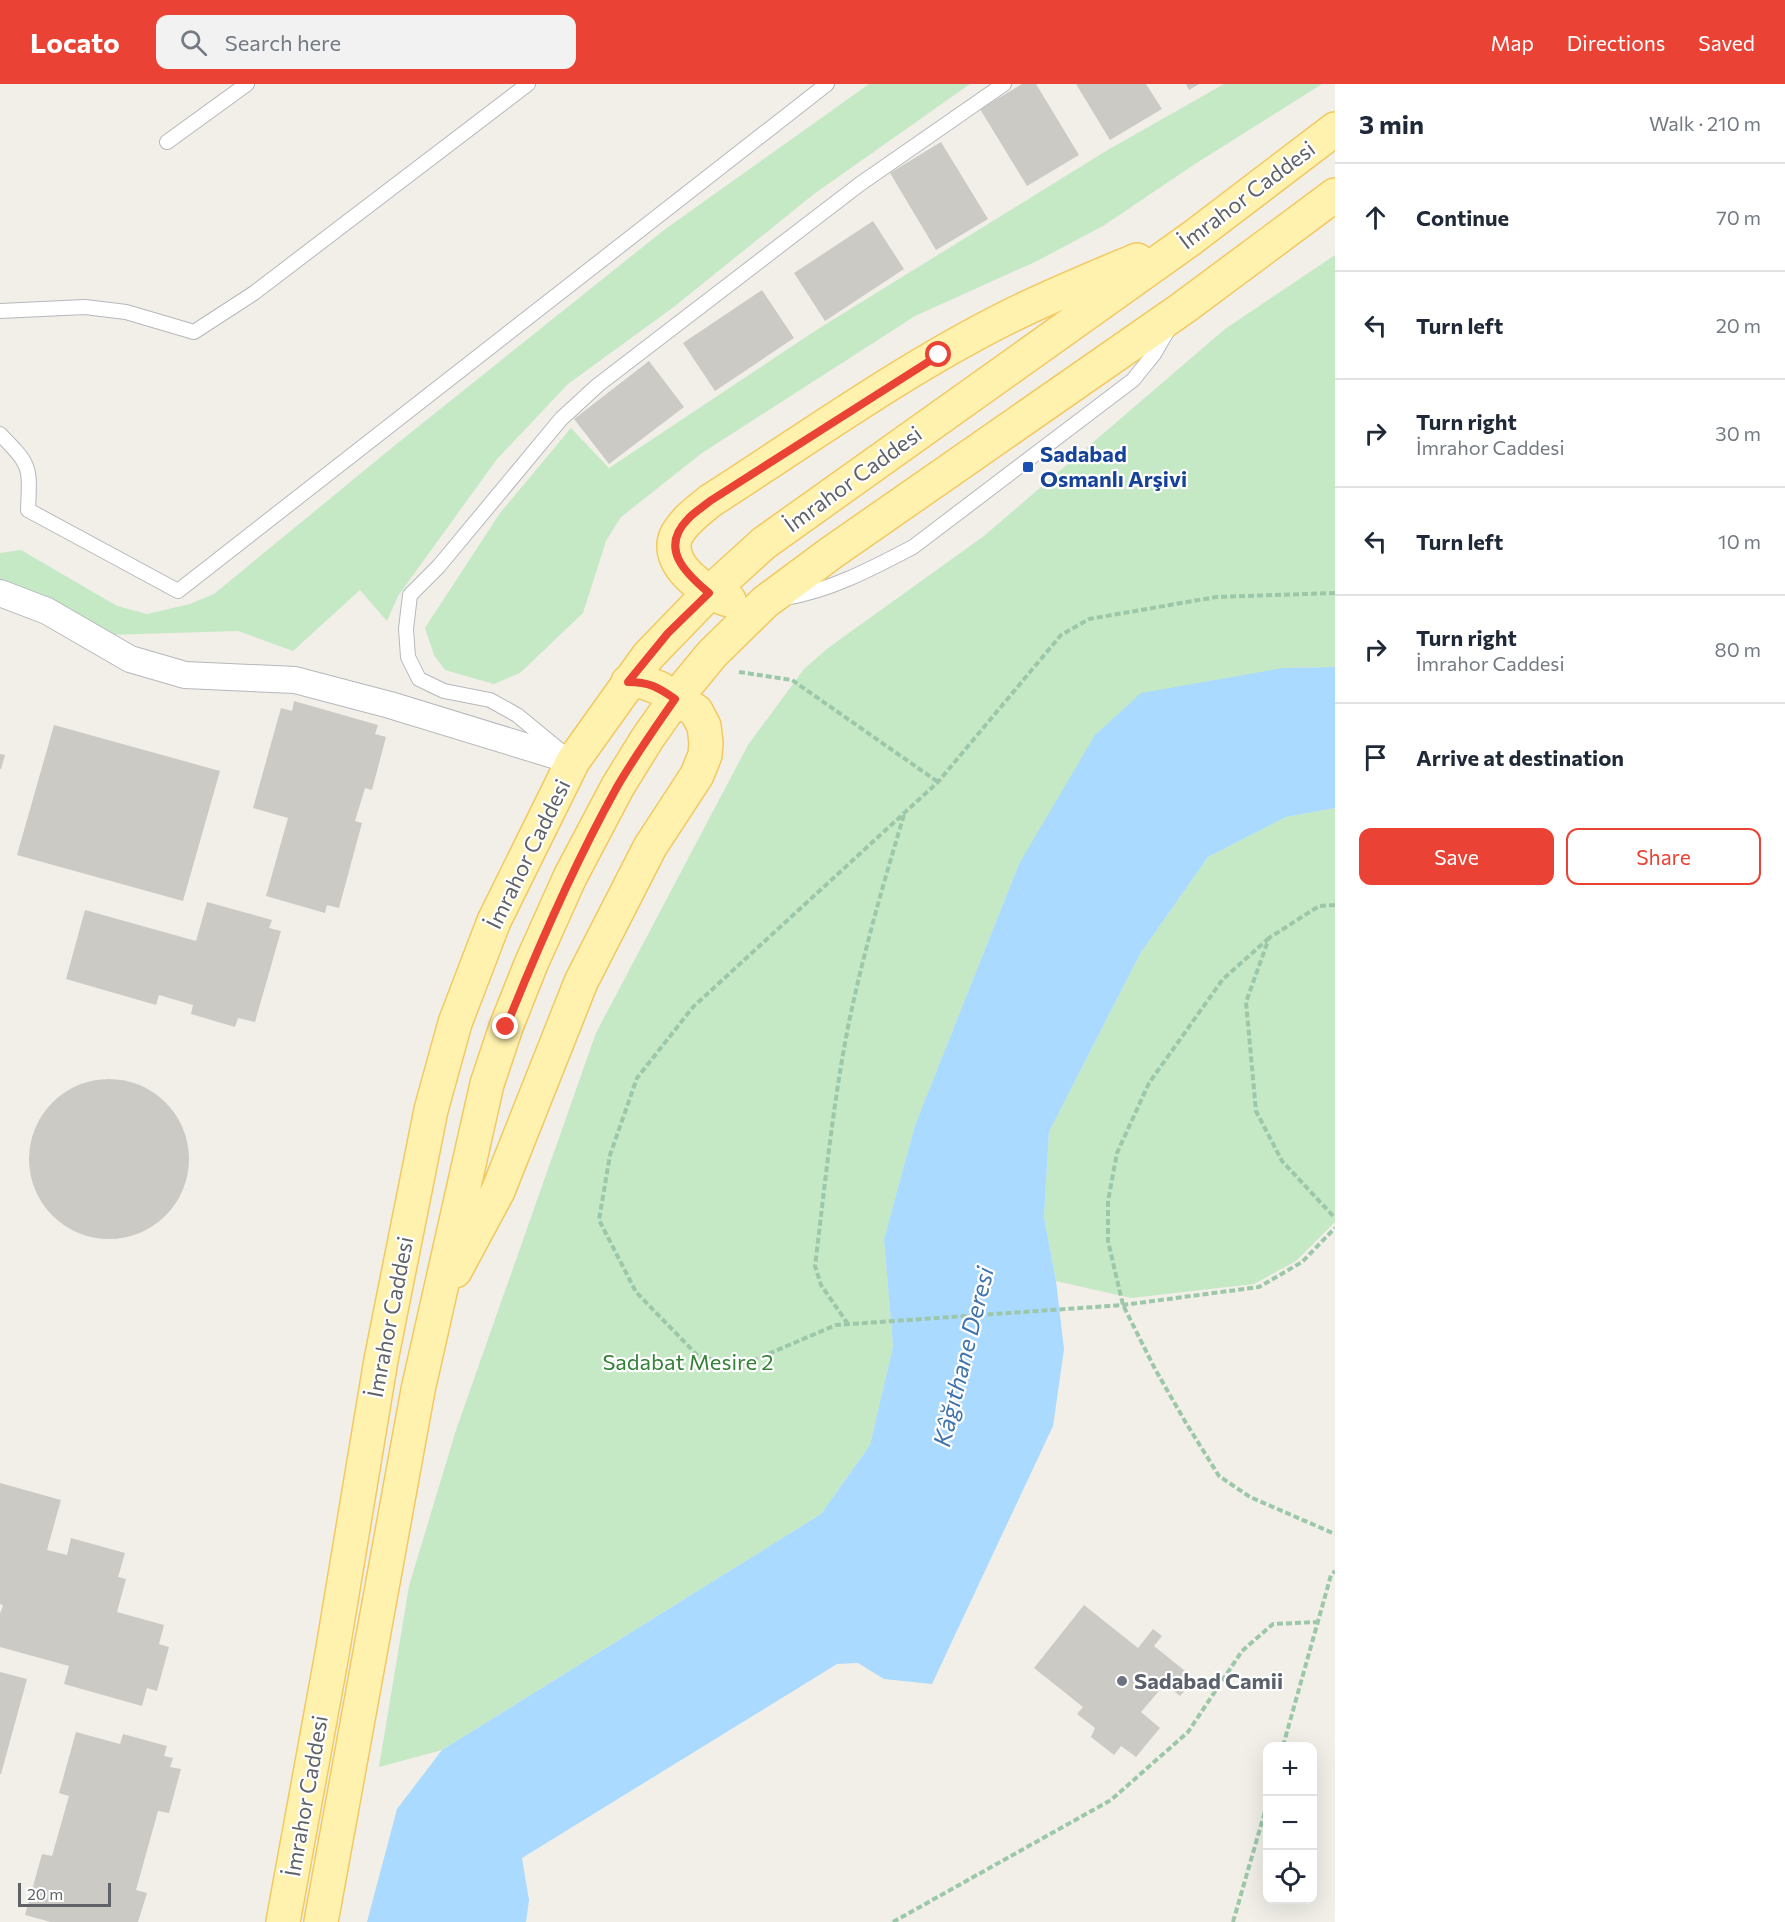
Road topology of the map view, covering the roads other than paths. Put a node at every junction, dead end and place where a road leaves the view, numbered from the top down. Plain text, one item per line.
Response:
1 (247, 84) edge
2 (528, 84) edge
3 (827, 84) edge
4 (1004, 84) edge
5 (1335, 129) edge
6 (167, 142) dead end
7 (1335, 195) edge
8 (1192, 238) junction
9 (0, 311) edge
10 (0, 434) edge
11 (0, 593) edge
12 (709, 593) junction
13 (765, 602) junction
14 (628, 682) junction
15 (675, 699) junction
16 (573, 761) junction
17 (437, 1301) junction
18 (282, 1922) edge
19 (321, 1922) edge

1 - 6 lane
2 - 9 lane
3 - 10 lane
4 - 16 lane
5 - 8 main road, İmrahor Caddesi
7 - 13 main road, İmrahor Caddesi
8 - 12 main road, İmrahor Caddesi
8 - 12 main road
11 - 16 street
12 - 13 main road
12 - 14 main road, İmrahor Caddesi
13 - 15 main road, İmrahor Caddesi
14 - 15 main road
14 - 16 main road, İmrahor Caddesi
15 - 17 main road, İmrahor Caddesi
15 - 17 main road
16 - 18 main road, İmrahor Caddesi
17 - 19 main road, İmrahor Caddesi

